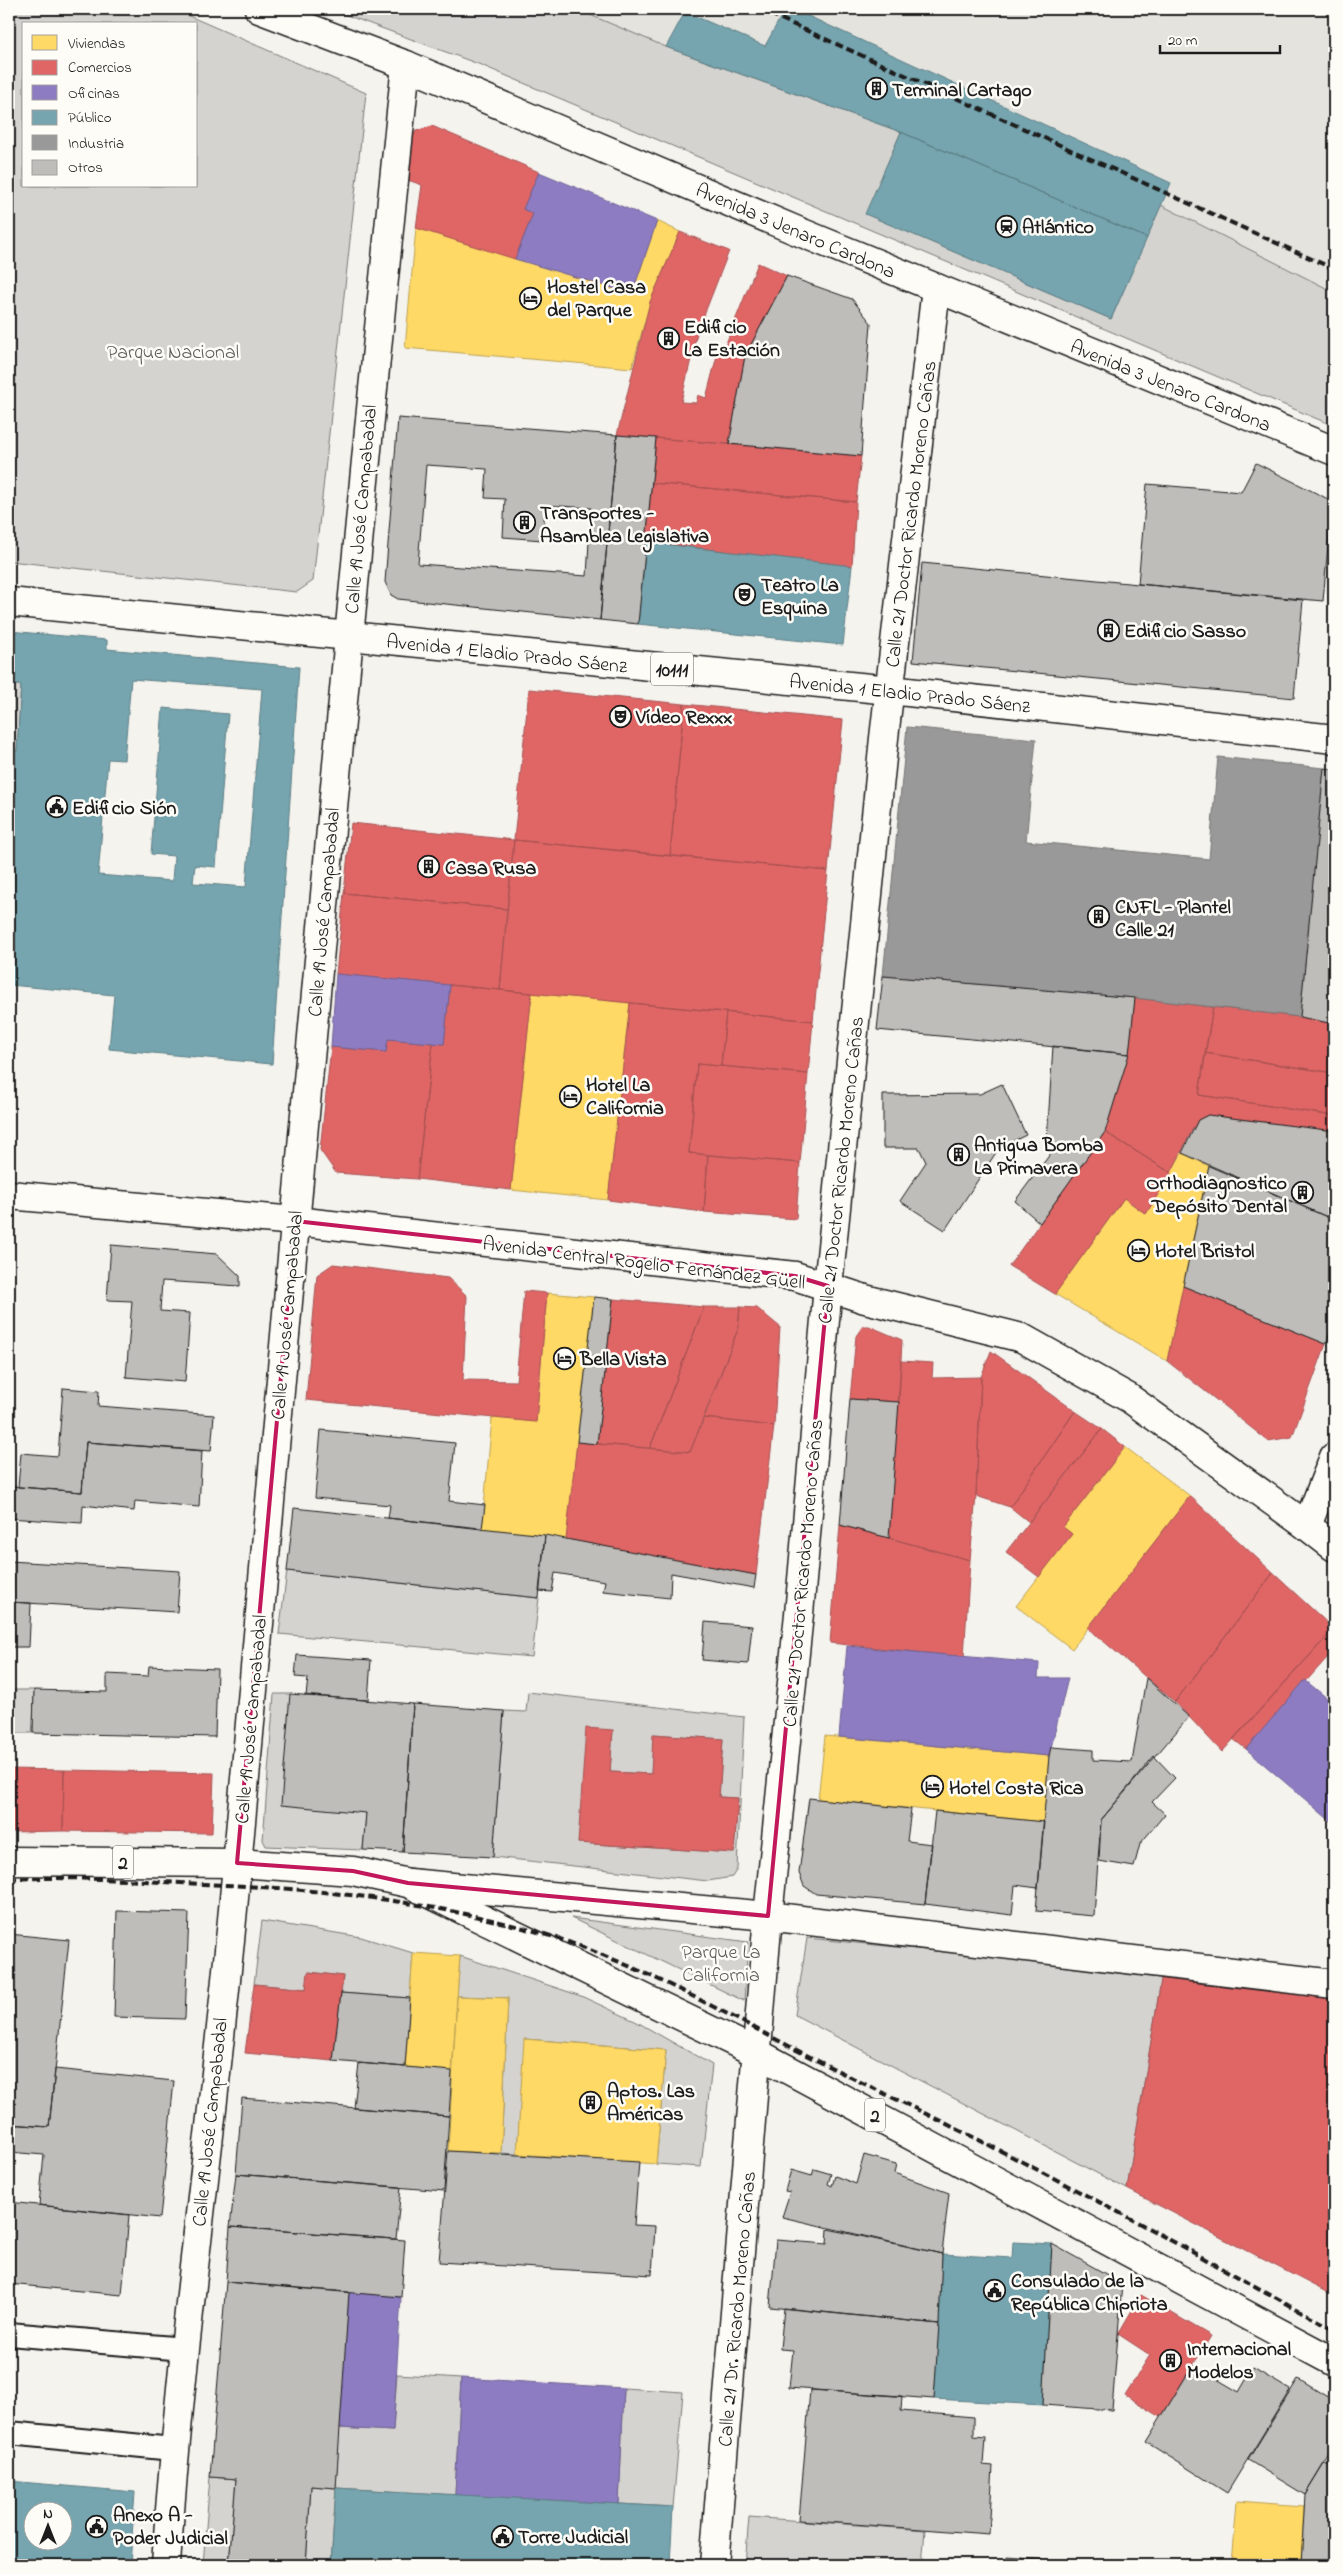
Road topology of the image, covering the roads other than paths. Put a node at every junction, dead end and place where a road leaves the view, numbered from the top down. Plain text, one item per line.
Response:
1 (259, 9) edge
2 (406, 65) junction
3 (936, 288) junction
4 (1334, 451) edge
5 (9, 602) edge
6 (348, 637) junction
7 (890, 690) junction
8 (1334, 739) edge
9 (9, 1194) edge
10 (295, 1222) junction
11 (828, 1286) junction
12 (1334, 1457) edge
13 (1307, 1526) junction
14 (1334, 1547) edge
15 (9, 1861) edge
16 (237, 1863) junction
17 (408, 1883) junction
18 (768, 1916) junction
19 (1334, 1984) edge
20 (758, 2053) junction
21 (9, 2334) edge
22 (184, 2349) junction
23 (1334, 2362) edge
24 (9, 2433) edge
25 (174, 2449) junction
26 (166, 2565) edge
27 (714, 2565) edge

1 - 2 main road, Avenida 3 Jenaro Cardona
2 - 3 main road, Avenida 3 Jenaro Cardona
2 - 6 main road, Calle 19 José Campabadal
3 - 4 main road, Avenida 3 Jenaro Cardona
3 - 7 main road, Calle 21 Doctor Ricardo Moreno Cañas
5 - 6 main road, Avenida 1 Eladio Prado Sáenz / 10111
6 - 7 main road, Avenida 1 Eladio Prado Sáenz / 10111
6 - 10 main road, Calle 19 José Campabadal
7 - 8 main road, Avenida 1 Eladio Prado Sáenz / 10111
7 - 11 main road, Calle 21 Doctor Ricardo Moreno Cañas
9 - 10 main road, Avenida Central Rogelio Fernández Güell
10 - 11 main road, Avenida Central Rogelio Fernández Güell
10 - 16 main road, Calle 19 José Campabadal
11 - 13 main road, Avenida Central Rogelio Fernández Güell
11 - 18 main road, Calle 21 Doctor Ricardo Moreno Cañas
12 - 13 main road
13 - 14 main road, Avenida Central Rogelio Fernández Güell
15 - 16 main road, 2
16 - 17 main road, 2
16 - 22 main road, Calle 19 José Campabadal
17 - 18 main road
17 - 20 main road, 2
18 - 19 main road
18 - 20 main road, Calle 21 Doctor Ricardo Moreno Cañas
20 - 23 main road, 2
20 - 27 main road, Calle 21 Dr. Ricardo Moreno Cañas
21 - 22 lane
22 - 25 main road, Calle 19 José Campabadal
24 - 25 lane
25 - 26 main road, Calle 19 José Campabadal

